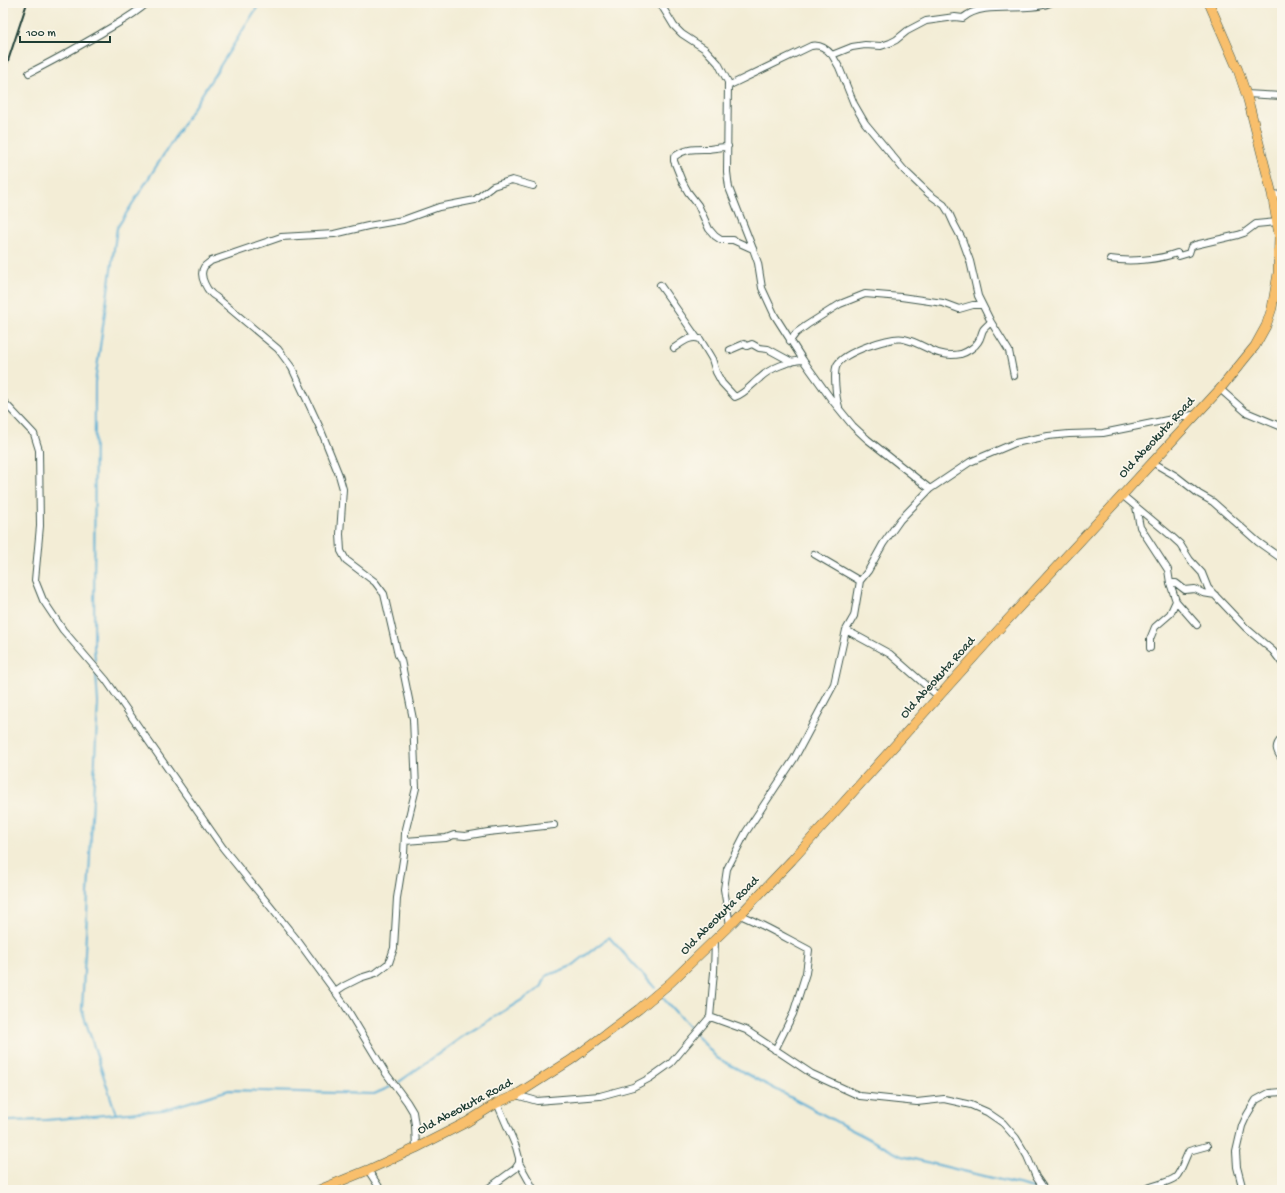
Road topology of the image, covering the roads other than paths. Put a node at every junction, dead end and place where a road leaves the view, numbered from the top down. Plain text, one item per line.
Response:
1 (147, 3) edge
2 (660, 3) edge
3 (1050, 3) edge
4 (1209, 3) edge
5 (832, 55) junction
6 (29, 73) dead end
7 (728, 86) junction
8 (1246, 94) junction
9 (1282, 96) edge
10 (728, 146) junction
11 (533, 186) dead end
12 (1272, 194) junction
13 (1282, 195) edge
14 (1277, 222) junction
15 (753, 249) junction
16 (1110, 259) dead end
17 (660, 285) dead end
18 (982, 305) junction
19 (991, 322) junction
20 (697, 338) junction
21 (790, 341) junction
22 (674, 348) dead end
23 (730, 350) dead end
24 (802, 360) junction
25 (792, 362) junction
26 (1014, 376) dead end
27 (1220, 388) junction
28 (3, 401) edge
29 (840, 410) junction
30 (1197, 414) junction
31 (1282, 427) edge
32 (1152, 462) junction
33 (930, 490) junction
34 (1122, 495) junction
35 (1136, 507) junction
36 (814, 554) dead end
37 (1282, 559) edge
38 (860, 581) junction
39 (1170, 583) junction
40 (1215, 595) junction
41 (1176, 601) junction
42 (1197, 625) dead end
43 (846, 630) junction
44 (1150, 648) dead end
45 (1282, 663) edge
46 (939, 697) junction
47 (1282, 738) edge
48 (1282, 759) edge
49 (554, 826) dead end
50 (405, 841) junction
51 (740, 915) junction
52 (730, 925) junction
53 (715, 940) junction
54 (335, 992) junction
55 (710, 1017) junction
56 (775, 1050) junction
57 (1282, 1092) edge
58 (516, 1095) junction
59 (497, 1103) junction
60 (1207, 1146) dead end
61 (416, 1148) junction
62 (519, 1163) junction
63 (368, 1170) junction
64 (319, 1190) edge
65 (381, 1190) edge
66 (486, 1190) edge
67 (534, 1190) edge
68 (1045, 1190) edge
69 (1143, 1190) edge
70 (1243, 1190) edge

1 - 6 street
2 - 7 street
3 - 5 street
4 - 8 highway, Old Abeokuta Road
5 - 7 street
5 - 18 street
7 - 10 street
8 - 9 street
8 - 12 highway, Old Abeokuta Road
10 - 15 street
10 - 15 street
11 - 50 street
12 - 13 street
12 - 14 highway, Old Abeokuta Road
14 - 16 street
14 - 27 highway, Old Abeokuta Road
15 - 21 street
17 - 20 street
18 - 19 street
18 - 21 street
19 - 26 street
19 - 29 street
20 - 22 street
20 - 25 street
21 - 24 street
23 - 25 street
24 - 25 street
24 - 29 street
27 - 30 highway, Old Abeokuta Road
27 - 31 street
28 - 54 street
29 - 33 street
30 - 32 highway, Old Abeokuta Road
30 - 33 street
32 - 34 highway, Old Abeokuta Road
32 - 37 street
33 - 38 street
34 - 35 street
34 - 46 highway, Old Abeokuta Road
35 - 39 street
35 - 40 street
36 - 38 street
38 - 43 street
39 - 40 street
39 - 41 street
40 - 45 street
41 - 42 street
41 - 44 street
43 - 46 street
43 - 52 street
46 - 51 highway, Old Abeokuta Road
47 - 48 street
49 - 50 street
50 - 54 street
51 - 52 highway, Old Abeokuta Road
51 - 56 street
52 - 53 highway, Old Abeokuta Road
53 - 55 street
53 - 58 highway, Old Abeokuta Road
54 - 61 street
55 - 56 street
55 - 58 street
56 - 68 street
57 - 70 street
58 - 59 highway, Old Abeokuta Road
59 - 61 highway, Old Abeokuta Road
59 - 62 street
60 - 69 street
61 - 63 highway, Old Abeokuta Road
62 - 66 street
62 - 67 street
63 - 64 highway, Old Abeokuta Road
63 - 65 street

